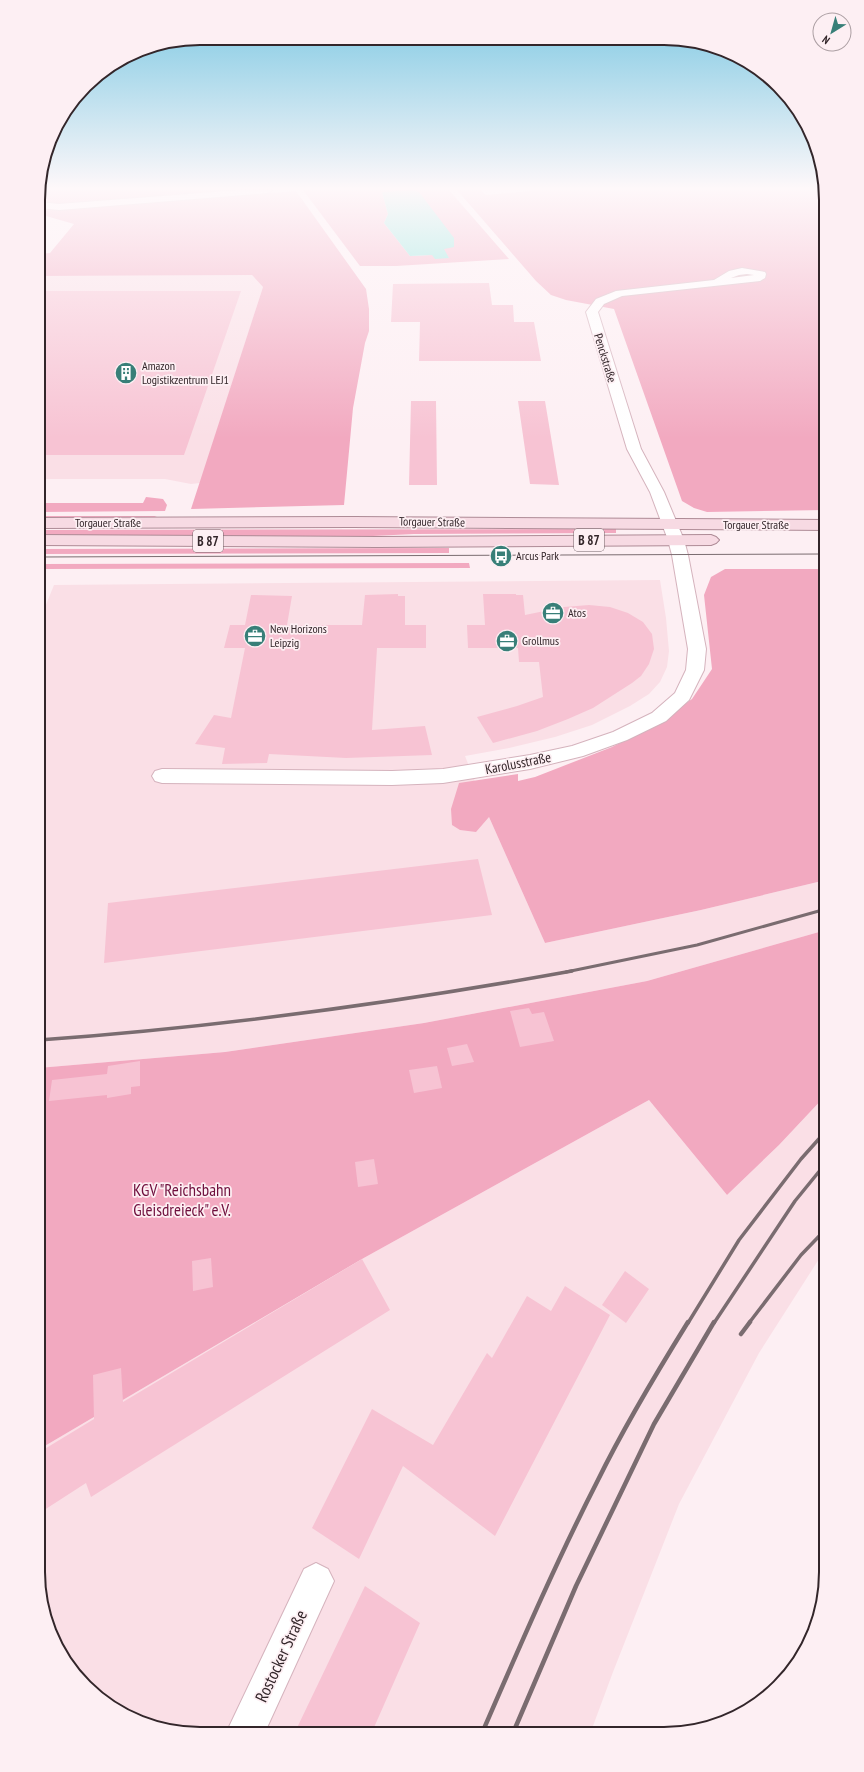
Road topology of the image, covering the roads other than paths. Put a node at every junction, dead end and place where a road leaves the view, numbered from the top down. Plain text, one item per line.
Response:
1 (716, 283) dead end
2 (45, 523) edge
3 (670, 525) junction
4 (819, 525) edge
5 (45, 540) edge
6 (676, 540) junction
7 (724, 540) dead end
8 (162, 776) dead end
9 (316, 1581) dead end
10 (248, 1727) edge

1 - 3 street, Penckstraße
2 - 3 main road, Torgauer Straße / B 87
3 - 4 main road, Torgauer Straße / B 87
3 - 6 street, Karolusstraße
5 - 6 main road, Torgauer Straße / B 87
6 - 7 main road, Torgauer Straße / B 87
6 - 8 street, Karolusstraße
9 - 10 street, Rostocker Straße

